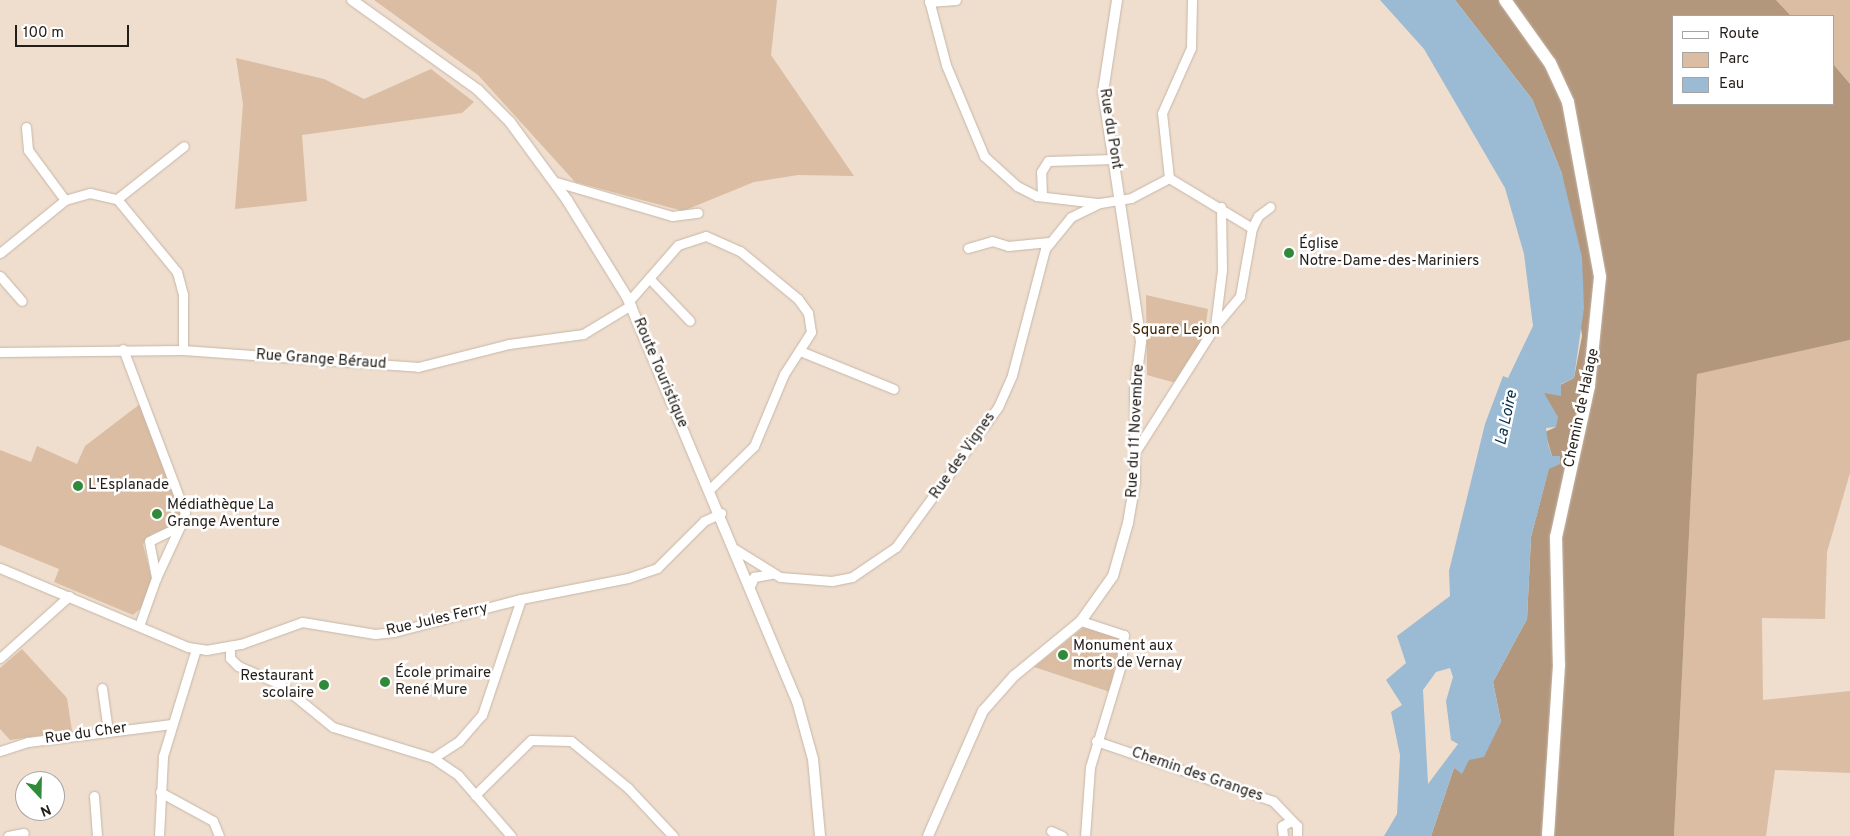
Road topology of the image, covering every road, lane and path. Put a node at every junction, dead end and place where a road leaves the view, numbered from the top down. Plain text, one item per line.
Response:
1 (352, 0) edge
2 (956, 0) edge
3 (1118, 0) edge
4 (1192, 0) edge
5 (1505, 0) edge
6 (929, 1) edge
7 (26, 127) dead end
8 (184, 146) dead end
9 (1114, 159) junction
10 (1169, 178) junction
11 (553, 180) junction
12 (1042, 196) junction
13 (117, 199) junction
14 (1122, 199) junction
15 (65, 200) junction
16 (1100, 203) junction
17 (1221, 207) junction
18 (1270, 207) dead end
19 (698, 213) dead end
20 (1252, 228) junction
21 (1049, 242) junction
22 (968, 248) dead end
23 (0, 253) edge
24 (0, 276) edge
25 (649, 278) junction
26 (22, 301) dead end
27 (630, 303) junction
28 (690, 321) dead end
29 (1215, 326) junction
30 (124, 349) junction
31 (183, 350) junction
32 (800, 350) junction
33 (0, 352) edge
34 (894, 389) dead end
35 (1137, 450) junction
36 (710, 489) junction
37 (721, 514) junction
38 (180, 526) junction
39 (735, 549) junction
40 (0, 568) edge
41 (772, 574) junction
42 (156, 578) junction
43 (751, 584) junction
44 (69, 596) junction
45 (521, 599) junction
46 (1081, 621) junction
47 (139, 626) junction
48 (230, 647) junction
49 (196, 648) junction
50 (0, 658) edge
51 (102, 688) dead end
52 (172, 724) junction
53 (108, 731) junction
54 (1096, 741) junction
55 (0, 751) edge
56 (433, 758) junction
57 (160, 792) junction
58 (475, 795) junction
59 (94, 796) dead end
60 (1290, 822) junction
61 (1051, 831) dead end
62 (24, 833) dead end
63 (8, 836) edge
64 (97, 836) edge
65 (159, 836) edge
66 (220, 836) edge
67 (511, 836) edge
68 (672, 836) edge
69 (820, 836) edge
70 (928, 836) edge
71 (1062, 836) edge
72 (1085, 836) edge
73 (1282, 836) edge
74 (1297, 836) edge
75 (1548, 836) edge

1 - 11 street, Route Touristique
2 - 6 street
3 - 9 street, Rue du Pont
4 - 10 street
5 - 75 main road, Chemin de Halage
6 - 12 street
7 - 15 street
8 - 13 street
9 - 12 street
9 - 14 street, Rue du Pont
10 - 14 street, Rue des Vignes
10 - 17 street
11 - 19 street
11 - 27 street, Route Touristique
12 - 16 street
13 - 15 street
13 - 31 street
14 - 16 street, Rue des Vignes
14 - 35 street, Rue du 11 Novembre
15 - 23 street
16 - 21 street, Rue des Vignes
17 - 20 street
17 - 29 street
18 - 20 street
20 - 29 street
21 - 22 street
21 - 41 street, Rue des Vignes
24 - 26 street
25 - 27 street, Rue Grange Béraud
25 - 28 street
25 - 32 street, Rue Grange Béraud
27 - 31 street, Rue Grange Béraud
27 - 36 street, Route Touristique
29 - 35 street
30 - 31 street, Rue Grange Béraud
30 - 33 street, Rue Grange Béraud
30 - 38 street
32 - 34 street
32 - 36 street, Rue Grange Béraud
35 - 46 street, Rue du 11 Novembre
36 - 37 street, Route Touristique
37 - 39 street, Route Touristique
37 - 45 street, Rue Jules Ferry
38 - 42 street
38 - 42 street
39 - 41 street, Rue des Vignes
39 - 43 street, Route Touristique
40 - 44 street, Rue Jules Ferry
41 - 43 street
42 - 47 street
43 - 69 street, Route Touristique
44 - 47 street, Rue Jules Ferry
44 - 50 street
45 - 48 street, Rue Jules Ferry
45 - 56 street
46 - 54 street
46 - 70 street, Rue du 11 Novembre
47 - 49 street, Rue Jules Ferry
48 - 49 street, Rue Jules Ferry
48 - 56 street
49 - 52 street
51 - 53 street
52 - 53 street, Rue du Cher
52 - 57 street
53 - 55 street, Rue du Cher
54 - 60 street, Chemin des Granges
54 - 72 street
56 - 58 street
57 - 65 street
57 - 66 street
58 - 67 street
58 - 68 street
59 - 64 street
60 - 73 street
60 - 74 street, Chemin des Granges
61 - 71 street
62 - 63 street

